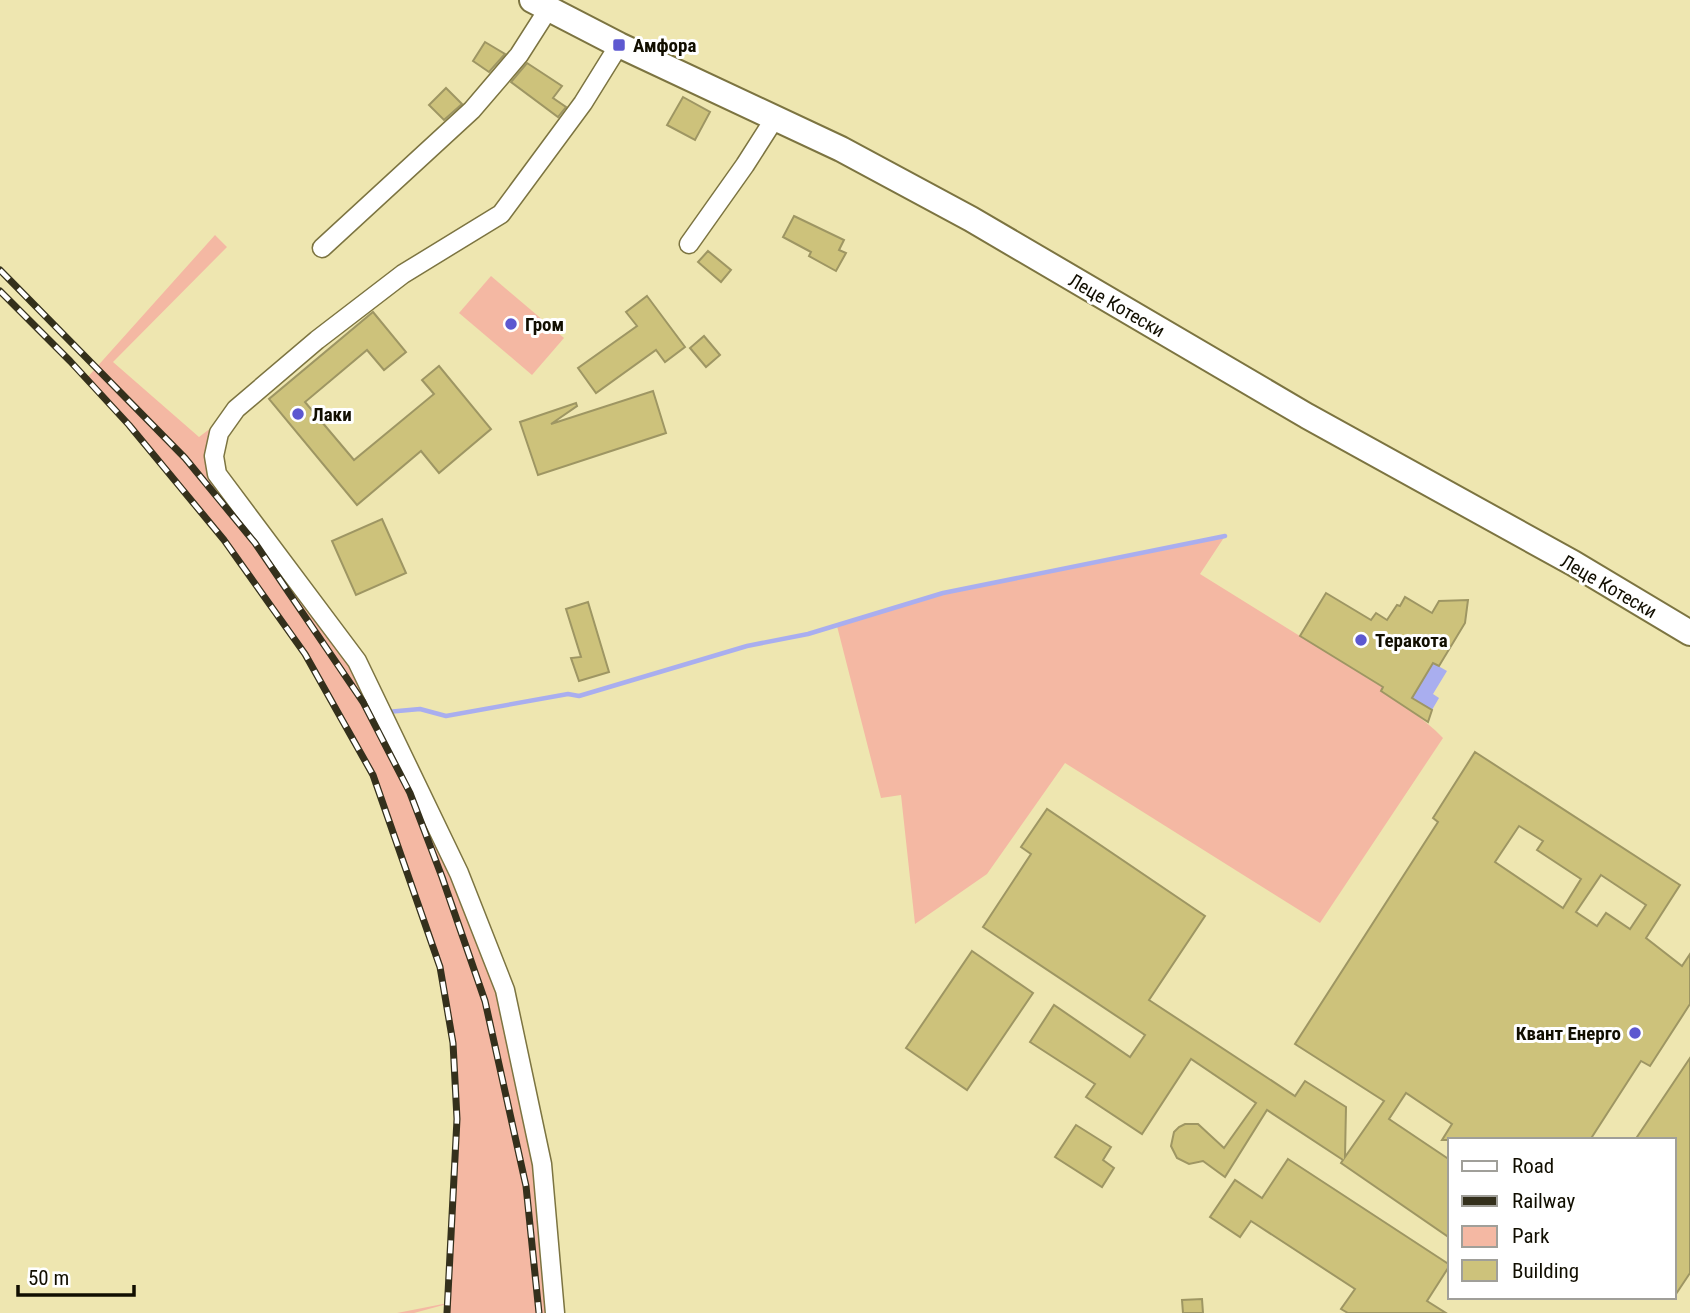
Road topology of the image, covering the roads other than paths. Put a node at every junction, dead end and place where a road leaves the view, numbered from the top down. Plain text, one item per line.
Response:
1 (540, 4) edge
2 (619, 45) junction
3 (775, 118) junction
4 (690, 244) dead end
5 (322, 248) dead end
6 (1690, 633) edge
7 (555, 1313) edge

1 - 2 main road, Леце Котески
1 - 5 street
2 - 3 main road, Леце Котески
2 - 7 street
3 - 4 street
3 - 6 main road, Леце Котески

